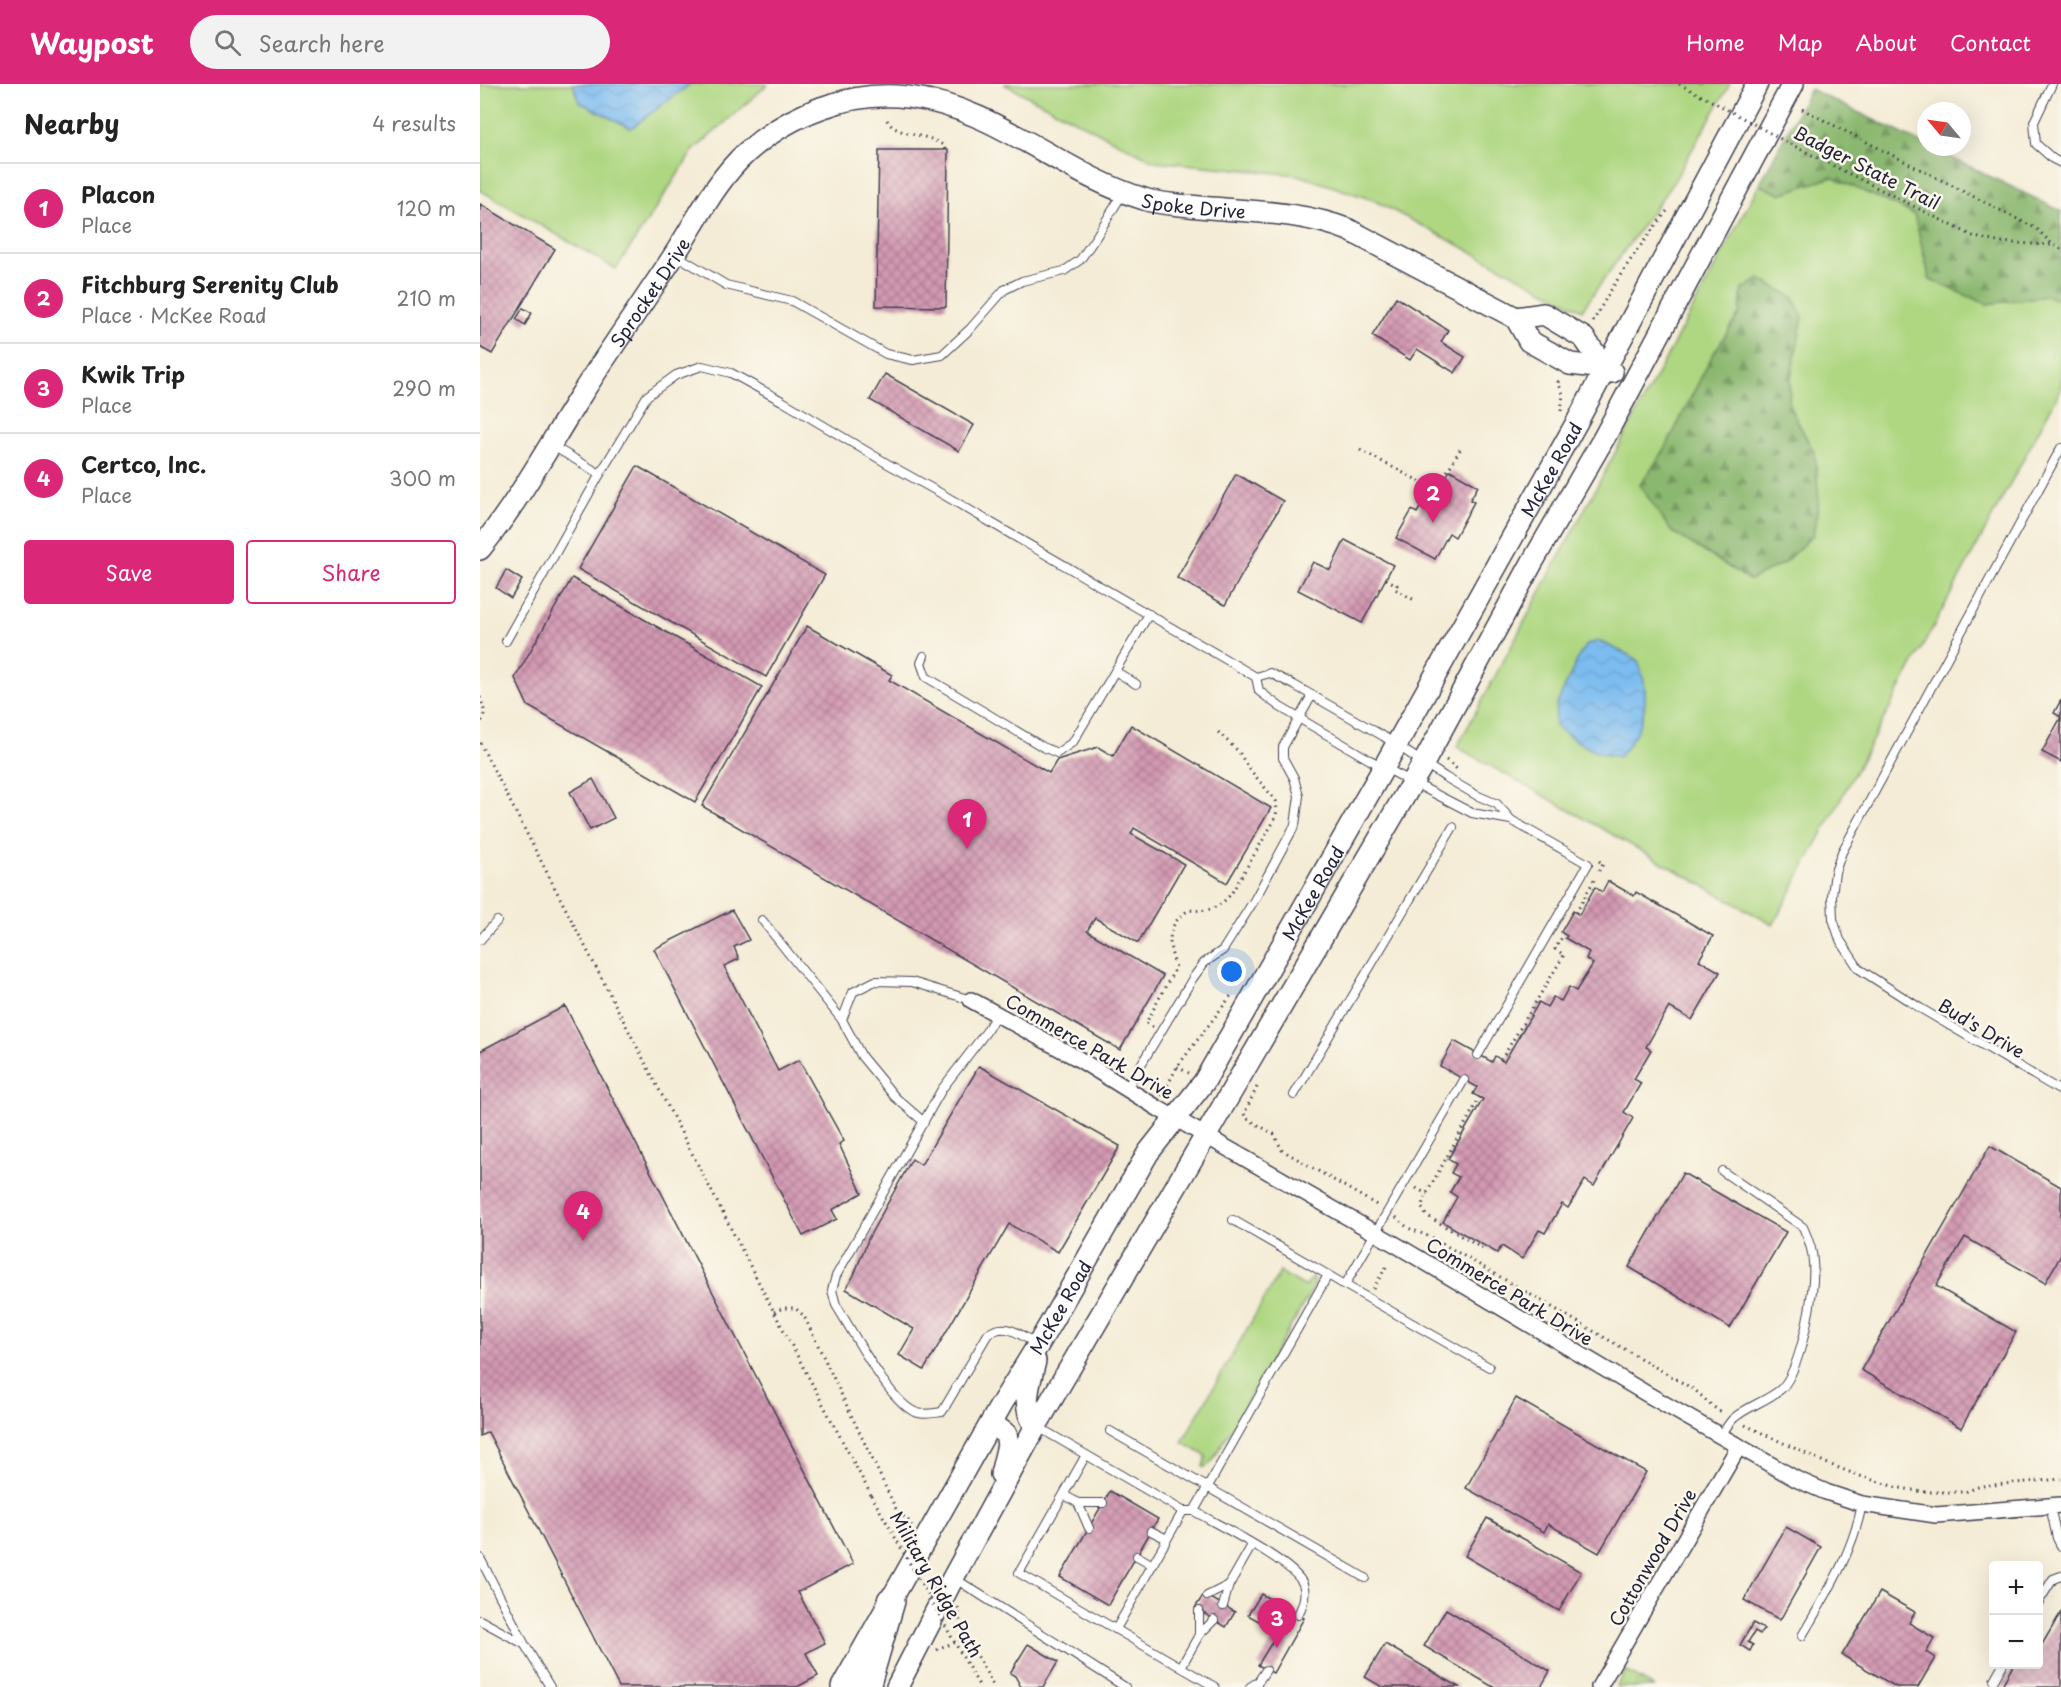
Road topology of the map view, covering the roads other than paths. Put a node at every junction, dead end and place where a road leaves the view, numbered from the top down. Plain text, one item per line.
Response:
1 (1757, 84) edge
2 (1793, 84) edge
3 (2052, 84) edge
4 (870, 94) joint
5 (2061, 163) edge
6 (1123, 192) junction
7 (675, 255) junction
8 (1516, 318) junction
9 (1605, 369) junction
10 (1632, 383) junction
11 (550, 445) junction
12 (2061, 448) edge
13 (600, 474) junction
14 (480, 549) edge
15 (1149, 614) junction
16 (506, 641) dead end
17 (924, 656) dead end
18 (1115, 671) junction
19 (1256, 677) junction
20 (1136, 684) dead end
21 (1312, 694) junction
22 (1298, 718) junction
23 (1396, 745) junction
24 (1384, 767) junction
25 (1418, 772) junction
26 (1511, 820) junction
27 (1454, 827) dead end
28 (762, 920) dead end
29 (497, 921) dead end
30 (480, 940) edge
31 (971, 1000) joint
32 (996, 1015) junction
33 (843, 1020) junction
34 (1478, 1054) dead end
35 (1464, 1080) dead end
36 (1127, 1088) junction
37 (2061, 1091) edge
38 (1294, 1095) dead end
39 (1176, 1118) junction
40 (924, 1122) junction
41 (1206, 1136) junction
42 (1722, 1171) dead end
43 (1233, 1220) dead end
44 (1374, 1233) junction
45 (1328, 1275) junction
46 (1345, 1285) junction
47 (1038, 1345) junction
48 (1489, 1367) dead end
49 (991, 1423) junction
50 (1036, 1426) junction
51 (1110, 1431) dead end
52 (1721, 1436) junction
53 (1739, 1446) junction
54 (1086, 1455) junction
55 (1207, 1487) junction
56 (1064, 1495) junction
57 (1078, 1503) junction
58 (1103, 1503) dead end
59 (1862, 1504) junction
60 (2056, 1505) edge
61 (991, 1506) junction
62 (1183, 1511) junction
63 (1194, 1511) junction
64 (1089, 1528) dead end
65 (1151, 1531) dead end
66 (1167, 1539) junction
67 (1252, 1545) junction
68 (2061, 1546) edge
69 (1137, 1556) dead end
70 (480, 1558) edge
71 (1153, 1565) junction
72 (2061, 1576) edge
73 (953, 1578) junction
74 (1365, 1578) dead end
75 (1229, 1585) junction
76 (2043, 1595) edge
77 (1208, 1596) dead end
78 (891, 1601) junction
79 (1223, 1606) dead end
80 (1199, 1611) dead end
81 (1298, 1615) dead end
82 (480, 1620) edge
83 (1214, 1620) dead end
84 (1116, 1629) junction
85 (1199, 1635) junction
86 (1802, 1636) dead end
87 (525, 1645) junction
88 (1181, 1667) junction
89 (2001, 1669) edge
90 (1266, 1670) dead end
91 (1994, 1680) dead end
92 (550, 1687) edge
93 (842, 1687) edge
94 (866, 1687) edge
95 (897, 1687) edge
96 (1125, 1687) edge
97 (1215, 1687) edge
98 (1250, 1687) edge
99 (1599, 1687) edge

1 - 9 main road, McKee Road
2 - 10 main road, McKee Road
3 - 5 lane
4 - 6 main road, Spoke Drive
4 - 7 main road, Sprocket Drive
6 - 7 lane
6 - 8 main road, Spoke Drive
7 - 11 main road, Sprocket Drive
8 - 9 main road, Spoke Drive
8 - 9 main road, Spoke Drive
9 - 10 main road, Spoke Drive
9 - 23 main road, McKee Road
10 - 25 main road, McKee Road
11 - 13 lane
11 - 14 main road, Sprocket Drive
12 - 37 lane, Bud's Drive
13 - 15 lane
13 - 16 lane
15 - 18 lane
15 - 19 lane
17 - 18 lane
18 - 20 lane
19 - 21 lane
19 - 22 lane
21 - 22 lane
21 - 23 lane
22 - 24 lane
22 - 36 lane
23 - 24 main road, McKee Road
23 - 25 lane
24 - 25 lane
24 - 39 main road, McKee Road
25 - 26 lane
25 - 26 lane
25 - 41 main road, McKee Road
26 - 34 lane
27 - 38 lane
28 - 33 lane
29 - 30 lane
31 - 32 street, Commerce Park Drive
31 - 33 lane
32 - 36 street, Commerce Park Drive
32 - 40 lane
33 - 40 lane
35 - 44 lane
36 - 39 street, Commerce Park Drive
39 - 41 street, Commerce Park Drive
39 - 47 main road, McKee Road
40 - 47 lane
41 - 44 street, Commerce Park Drive
41 - 50 main road, McKee Road
42 - 52 lane
43 - 45 lane
44 - 46 lane
44 - 52 street, Commerce Park Drive
45 - 46 lane
45 - 55 lane
46 - 48 lane
47 - 49 main road, McKee Road
47 - 50 main road
49 - 61 main road
49 - 78 main road, McKee Road
50 - 54 lane
50 - 61 main road, McKee Road
51 - 55 lane
52 - 53 street, Commerce Park Drive
53 - 59 street, Commerce Park Drive
53 - 99 street, Cottonwood Drive
54 - 56 lane
54 - 62 lane
55 - 63 lane
55 - 74 lane
56 - 57 lane
56 - 84 lane
57 - 58 lane
57 - 64 lane
59 - 60 street, Commerce Park Drive
59 - 86 lane
60 - 68 lane
61 - 73 main road, McKee Road
62 - 63 lane
62 - 66 lane
63 - 67 lane
65 - 66 lane
66 - 71 lane
67 - 75 lane
67 - 81 lane
69 - 71 lane
70 - 87 lane
71 - 84 lane
72 - 76 lane
73 - 95 main road, McKee Road
73 - 96 lane
75 - 77 lane
75 - 79 lane
78 - 93 main road, McKee Road
78 - 94 highway
80 - 85 lane
82 - 87 lane
83 - 85 lane
84 - 88 lane
85 - 88 lane
87 - 92 lane
88 - 97 lane
89 - 91 lane
90 - 98 lane

